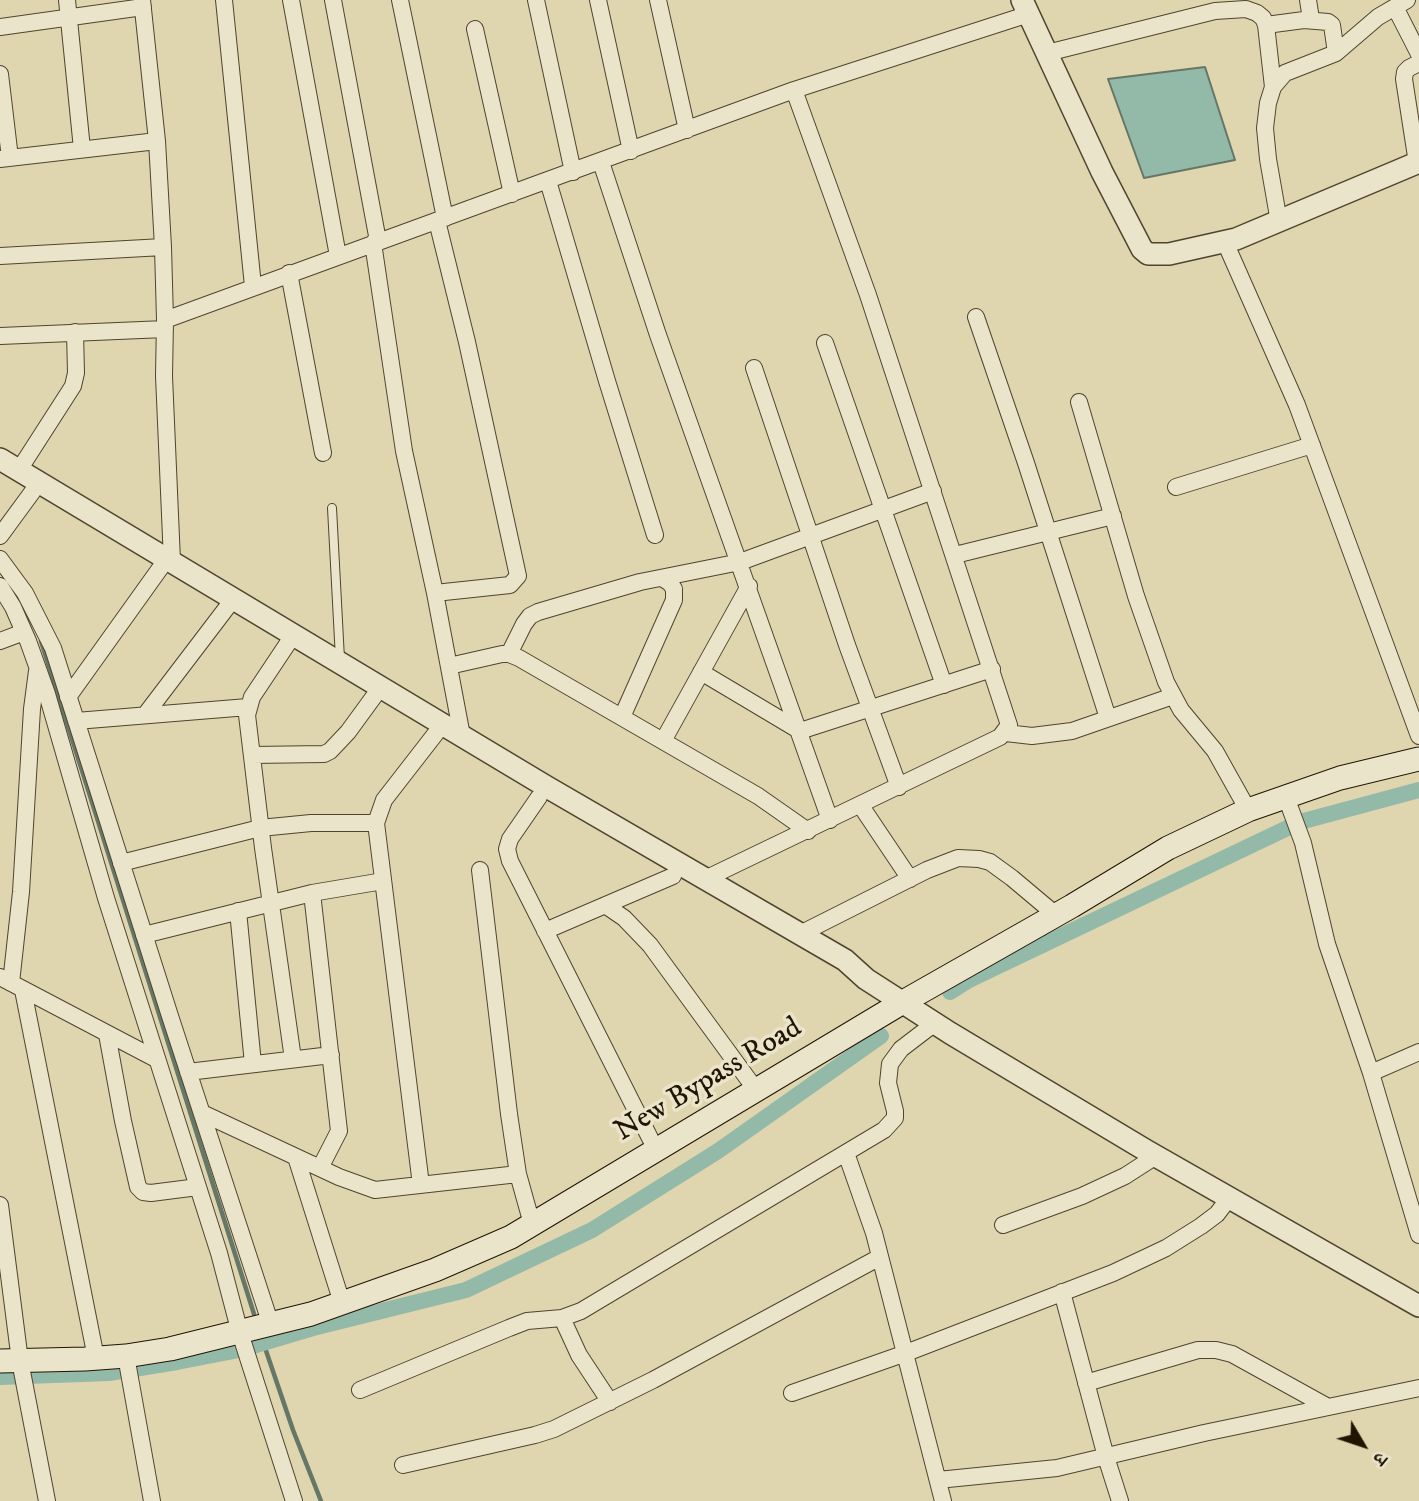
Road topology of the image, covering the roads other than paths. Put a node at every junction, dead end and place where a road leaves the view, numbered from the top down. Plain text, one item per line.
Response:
1 (67, 0) edge
2 (224, 0) edge
3 (291, 0) edge
4 (333, 0) edge
5 (400, 0) edge
6 (536, 0) edge
7 (598, 0) edge
8 (658, 0) edge
9 (1308, 0) edge
10 (1377, 0) edge
11 (1401, 3) edge
12 (143, 4) edge
13 (1025, 7) edge
14 (1196, 8) edge
15 (1378, 17) junction
16 (68, 18) junction
17 (1311, 19) junction
18 (1266, 25) junction
19 (0, 27) edge
20 (475, 29) dead end
21 (1336, 52) junction
22 (1047, 53) junction
23 (1419, 54) edge
24 (1419, 63) edge
25 (0, 74) edge
26 (1273, 87) junction
27 (794, 90) junction
28 (687, 130) junction
29 (157, 141) junction
30 (82, 149) junction
31 (631, 151) junction
32 (5, 159) edge
33 (601, 162) junction
34 (1418, 162) edge
35 (573, 172) junction
36 (548, 181) junction
37 (512, 194) junction
38 (441, 219) junction
39 (1279, 222) junction
40 (376, 242) junction
41 (1225, 242) junction
42 (163, 247) junction
43 (0, 256) edge
44 (338, 256) junction
45 (289, 273) junction
46 (253, 286) junction
47 (976, 317) dead end
48 (165, 324) junction
49 (75, 332) junction
50 (0, 335) edge
51 (825, 343) dead end
52 (754, 368) dead end
53 (1079, 402) dead end
54 (1312, 445) junction
55 (323, 453) dead end
56 (0, 459) edge
57 (9, 471) edge
58 (1177, 487) dead end
59 (33, 491) junction
60 (933, 491) junction
61 (332, 508) dead end
62 (882, 509) junction
63 (1113, 516) junction
64 (1048, 532) junction
65 (655, 535) dead end
66 (0, 536) edge
67 (810, 536) junction
68 (955, 555) junction
69 (0, 559) edge
70 (740, 562) junction
71 (167, 564) junction
72 (662, 578) junction
73 (0, 586) edge
74 (748, 586) junction
75 (435, 593) junction
76 (228, 606) junction
77 (24, 632) junction
78 (0, 641) edge
79 (288, 643) junction
80 (509, 654) junction
81 (340, 663) junction
82 (449, 666) junction
83 (38, 669) junction
84 (992, 669) junction
85 (701, 672) junction
86 (944, 684) junction
87 (375, 695) junction
88 (1173, 696) junction
89 (68, 697) junction
90 (248, 707) junction
91 (870, 707) junction
92 (145, 715) junction
93 (622, 717) junction
94 (1108, 718) junction
95 (76, 721) junction
96 (800, 731) junction
97 (436, 733) junction
98 (1006, 733) junction
99 (463, 736) junction
100 (1419, 736) edge
101 (663, 741) junction
102 (252, 755) junction
103 (1419, 759) edge
104 (899, 787) junction
105 (539, 797) junction
106 (1289, 804) junction
107 (861, 806) junction
108 (1248, 810) junction
109 (830, 820) junction
110 (376, 823) junction
111 (260, 828) junction
112 (808, 831) junction
113 (121, 863) junction
114 (480, 870) dead end
115 (673, 876) junction
116 (910, 879) junction
117 (705, 880) junction
118 (383, 881) junction
119 (312, 893) junction
120 (272, 903) junction
121 (605, 905) junction
122 (238, 911) junction
123 (1056, 915) junction
124 (545, 931) junction
125 (800, 934) junction
126 (144, 935) junction
127 (866, 979) junction
128 (11, 983) edge
129 (904, 1002) junction
130 (935, 1023) junction
131 (107, 1034) junction
132 (1419, 1052) edge
133 (331, 1055) junction
134 (156, 1059) junction
135 (293, 1059) junction
136 (253, 1064) junction
137 (188, 1072) junction
138 (1371, 1073) junction
139 (756, 1090) junction
140 (202, 1113) junction
141 (656, 1150) junction
142 (846, 1153) junction
143 (1156, 1156) junction
144 (296, 1157) junction
145 (320, 1168) junction
146 (518, 1174) junction
147 (421, 1185) junction
148 (198, 1186) junction
149 (1229, 1198) junction
150 (0, 1205) edge
151 (532, 1224) junction
152 (1003, 1226) dead end
153 (1419, 1235) edge
154 (880, 1257) junction
155 (1062, 1292) junction
156 (342, 1303) junction
157 (1419, 1306) edge
158 (562, 1318) junction
159 (271, 1325) junction
160 (244, 1346) junction
161 (906, 1353) junction
162 (96, 1358) junction
163 (14, 1365) edge
164 (128, 1367) junction
165 (1086, 1383) junction
166 (1419, 1388) edge
167 (360, 1390) dead end
168 (792, 1393) dead end
169 (610, 1402) junction
170 (1328, 1407) junction
171 (1106, 1457) junction
172 (403, 1465) dead end
173 (938, 1480) junction
174 (47, 1501) edge
175 (152, 1501) edge
176 (294, 1501) edge
177 (943, 1501) edge
178 (1120, 1501) edge

1 - 16 street
2 - 46 street
3 - 44 street
4 - 40 street
5 - 38 street
6 - 35 street
7 - 31 street
8 - 28 street
9 - 17 street
10 - 15 street
11 - 15 street
11 - 23 street
12 - 16 street
12 - 29 street
13 - 22 street
13 - 27 street
14 - 18 street
14 - 22 street
15 - 21 street
16 - 19 street
16 - 30 street
17 - 18 street
17 - 21 street
18 - 26 street
20 - 37 street
21 - 26 street
22 - 41 street
24 - 34 street
25 - 32 street
26 - 39 street
27 - 28 street
27 - 60 street
28 - 31 street
29 - 30 street
29 - 42 street
30 - 32 street
31 - 33 street
33 - 35 street
33 - 70 street
34 - 39 street
35 - 36 street
36 - 37 street
36 - 65 street
37 - 38 street
38 - 40 street
38 - 75 street
39 - 41 street
40 - 44 street
40 - 75 street
41 - 54 street
42 - 43 street
42 - 48 street
44 - 45 street
45 - 46 street
45 - 55 street
46 - 48 street
47 - 64 street
48 - 49 street
48 - 71 street
49 - 50 street
49 - 57 street
51 - 62 street
52 - 67 street
53 - 63 street
54 - 58 street
54 - 100 street
56 - 57 street
57 - 59 street
57 - 71 street
59 - 66 street
59 - 71 street
60 - 62 street
60 - 68 street
61 - 81 lane
62 - 67 street
62 - 86 street
63 - 64 street
63 - 88 street
64 - 68 street
64 - 94 street
67 - 70 street
67 - 91 street
68 - 84 street
69 - 89 street
70 - 72 street
70 - 74 street
71 - 76 street
71 - 81 street
71 - 89 street
72 - 80 street
72 - 93 street
73 - 77 street
74 - 85 street
74 - 96 street
75 - 82 street
76 - 79 street
76 - 92 street
77 - 78 street
77 - 83 street
79 - 87 street
79 - 90 street
80 - 82 street
80 - 93 street
81 - 99 street
82 - 99 street
83 - 128 street
83 - 134 street
84 - 86 street
84 - 98 street
85 - 96 street
85 - 101 street
86 - 91 street
87 - 97 street
87 - 102 street
88 - 94 street
88 - 108 street
89 - 95 street
90 - 92 street
90 - 102 street
91 - 96 street
91 - 104 street
92 - 95 street
93 - 101 street
94 - 98 street
95 - 113 street
96 - 109 street
97 - 105 street
97 - 110 street
98 - 104 street
99 - 117 street
101 - 112 street
102 - 111 street
103 - 106 main road, New Bypass Road
104 - 107 street
105 - 115 street
105 - 124 street
106 - 108 main road, New Bypass Road
106 - 138 street
107 - 109 street
107 - 116 street
108 - 123 main road, New Bypass Road
109 - 112 street
110 - 111 street
110 - 118 street
111 - 113 street
111 - 120 street
112 - 117 street
113 - 126 street
114 - 146 street
115 - 121 street
115 - 127 street
116 - 123 street
116 - 125 street
117 - 125 street
118 - 119 street
118 - 147 street
119 - 120 street
119 - 133 street
120 - 122 street
120 - 135 street
121 - 124 street
121 - 139 street
122 - 126 street
122 - 136 street
123 - 129 main road, New Bypass Road
124 - 141 street
125 - 127 street
126 - 137 street
127 - 129 street
128 - 131 street
128 - 162 street
129 - 130 street
129 - 139 main road, New Bypass Road
130 - 142 street
130 - 143 street
131 - 134 street
131 - 148 street
132 - 138 street
133 - 135 street
133 - 145 street
134 - 148 street
135 - 136 street
136 - 137 street
137 - 140 street
138 - 153 street
139 - 141 main road, New Bypass Road
140 - 144 street
140 - 159 street
141 - 151 main road, New Bypass Road
142 - 154 street
142 - 158 street
143 - 149 street
143 - 152 street
144 - 145 street
144 - 156 street
145 - 147 street
146 - 147 street
146 - 151 street
148 - 160 street
149 - 155 street
149 - 157 street
150 - 163 street
151 - 156 main road, New Bypass Road
154 - 161 street
154 - 169 street
155 - 161 street
155 - 165 street
156 - 159 main road, New Bypass Road
158 - 167 street
158 - 169 street
159 - 160 main road, New Bypass Road
160 - 164 main road, New Bypass Road
160 - 176 street
161 - 168 street
161 - 173 street
162 - 163 main road, New Bypass Road
162 - 164 main road, New Bypass Road
163 - 174 street
164 - 175 street
165 - 170 street
165 - 171 street
166 - 170 street
169 - 172 street
170 - 171 street
171 - 173 street
171 - 178 street
173 - 177 street

